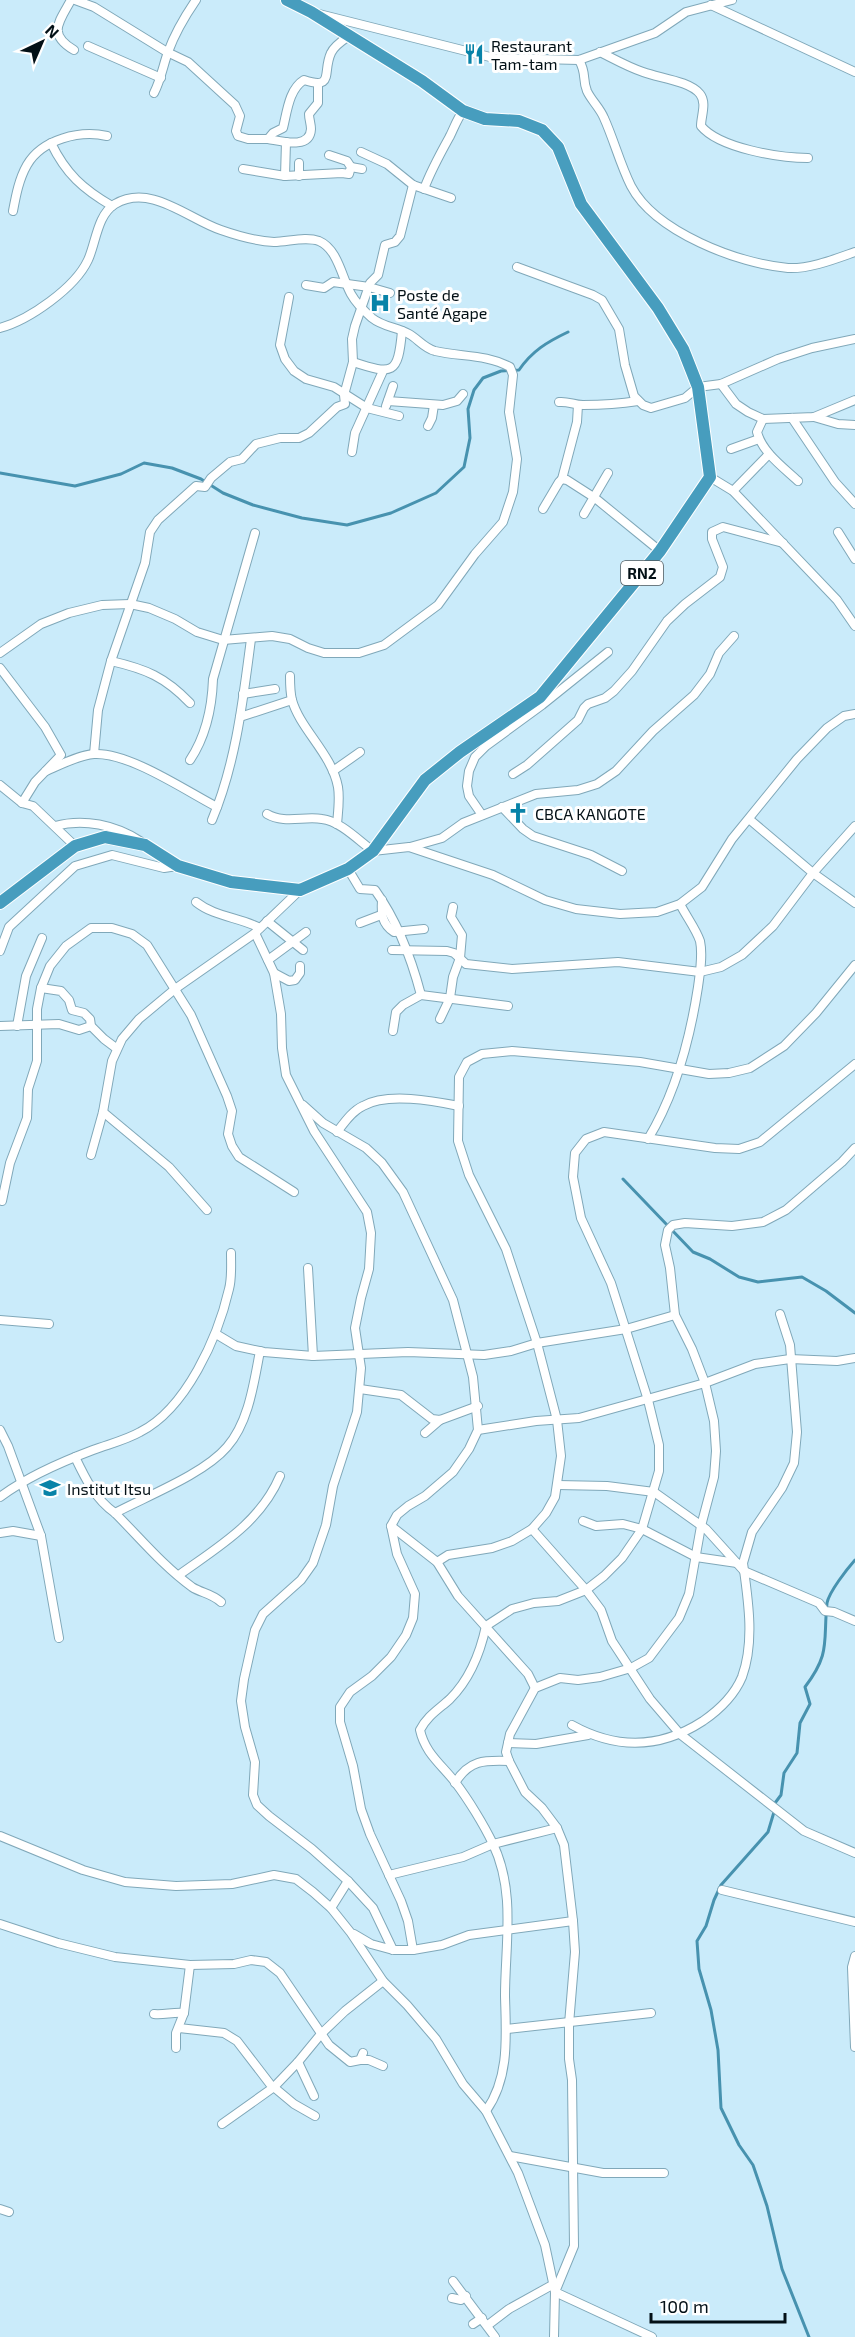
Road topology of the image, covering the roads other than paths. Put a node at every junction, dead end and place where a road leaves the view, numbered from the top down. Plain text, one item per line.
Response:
1 (71, 0) edge
2 (75, 0) edge
3 (196, 0) edge
4 (287, 0) edge
5 (732, 0) edge
6 (711, 4) junction
7 (311, 12) junction
8 (349, 36) junction
9 (87, 46) dead end
10 (74, 50) dead end
11 (168, 52) junction
12 (600, 52) junction
13 (579, 60) junction
14 (855, 72) edge
15 (161, 78) junction
16 (318, 84) junction
17 (154, 93) dead end
18 (463, 111) junction
19 (107, 136) dead end
20 (268, 140) junction
21 (286, 142) junction
22 (51, 143) junction
23 (361, 152) dead end
24 (329, 155) dead end
25 (808, 158) dead end
26 (299, 163) dead end
27 (351, 167) junction
28 (243, 169) dead end
29 (362, 170) dead end
30 (285, 176) junction
31 (299, 176) junction
32 (413, 185) junction
33 (424, 189) junction
34 (451, 198) dead end
35 (112, 206) junction
36 (13, 211) dead end
37 (855, 252) edge
38 (517, 267) dead end
39 (347, 283) junction
40 (306, 285) dead end
41 (369, 287) junction
42 (390, 293) dead end
43 (289, 297) dead end
44 (360, 307) junction
45 (0, 328) edge
46 (402, 331) junction
47 (855, 339) edge
48 (353, 362) junction
49 (383, 372) junction
50 (721, 384) junction
51 (393, 386) dead end
52 (698, 387) junction
53 (463, 394) dead end
54 (344, 395) junction
55 (855, 400) edge
56 (388, 401) junction
57 (638, 401) junction
58 (559, 402) dead end
59 (434, 405) junction
60 (578, 405) junction
61 (367, 408) junction
62 (383, 412) junction
63 (399, 416) dead end
64 (814, 417) junction
65 (792, 418) junction
66 (763, 419) junction
67 (855, 425) edge
68 (428, 426) dead end
69 (759, 439) junction
70 (731, 449) dead end
71 (352, 452) dead end
72 (769, 454) junction
73 (608, 473) dead end
74 (710, 477) junction
75 (562, 479) junction
76 (798, 481) dead end
77 (733, 491) junction
78 (595, 498) junction
79 (855, 504) edge
80 (543, 509) dead end
81 (584, 514) dead end
82 (838, 532) dead end
83 (255, 533) dead end
84 (783, 543) junction
85 (660, 551) junction
86 (855, 560) edge
87 (130, 604) junction
88 (855, 626) edge
89 (734, 636) dead end
90 (251, 639) junction
91 (223, 640) junction
92 (608, 652) dead end
93 (0, 653) edge
94 (111, 661) junction
95 (0, 668) edge
96 (290, 676) dead end
97 (275, 689) dead end
98 (243, 694) junction
99 (292, 700) junction
100 (190, 703) dead end
101 (855, 714) edge
102 (240, 717) junction
103 (360, 752) dead end
104 (94, 754) junction
105 (190, 760) dead end
106 (46, 771) junction
107 (333, 771) junction
108 (513, 774) dead end
109 (0, 785) edge
110 (22, 803) junction
111 (218, 807) junction
112 (502, 807) junction
113 (267, 814) dead end
114 (482, 815) junction
115 (749, 819) junction
116 (212, 820) dead end
117 (337, 824) junction
118 (55, 826) junction
119 (855, 826) edge
120 (145, 845) junction
121 (75, 846) junction
122 (410, 847) junction
123 (373, 851) junction
124 (178, 866) junction
125 (348, 868) junction
126 (622, 871) dead end
127 (813, 873) junction
128 (300, 890) junction
129 (382, 900) junction
130 (196, 902) dead end
131 (0, 903) edge
132 (855, 903) edge
133 (680, 904) junction
134 (453, 907) dead end
135 (381, 915) junction
136 (267, 921) junction
137 (360, 923) dead end
138 (424, 929) dead end
139 (257, 930) junction
140 (306, 932) dead end
141 (399, 932) junction
142 (42, 938) dead end
143 (292, 942) junction
144 (303, 950) dead end
145 (392, 950) dead end
146 (0, 951) edge
147 (407, 951) junction
148 (460, 958) junction
149 (268, 960) junction
150 (855, 965) edge
151 (300, 966) dead end
152 (700, 972) junction
153 (274, 973) junction
154 (41, 988) junction
155 (175, 989) junction
156 (421, 995) junction
157 (450, 998) junction
158 (508, 1006) dead end
159 (440, 1019) dead end
160 (0, 1026) edge
161 (17, 1026) junction
162 (38, 1026) junction
163 (91, 1026) junction
164 (393, 1031) dead end
165 (116, 1048) junction
166 (855, 1064) edge
167 (680, 1069) junction
168 (298, 1101) junction
169 (459, 1106) junction
170 (103, 1112) junction
171 (337, 1132) junction
172 (648, 1139) junction
173 (855, 1148) edge
174 (91, 1155) dead end
175 (294, 1192) dead end
176 (2, 1201) dead end
177 (207, 1210) dead end
178 (231, 1253) dead end
179 (308, 1268) dead end
180 (780, 1314) dead end
181 (675, 1315) junction
182 (0, 1320) edge
183 (49, 1324) dead end
184 (626, 1329) junction
185 (216, 1334) junction
186 (537, 1343) junction
187 (260, 1351) junction
188 (466, 1353) junction
189 (358, 1355) junction
190 (313, 1356) junction
191 (855, 1358) edge
192 (790, 1359) junction
193 (705, 1383) junction
194 (360, 1389) junction
195 (648, 1400) junction
196 (477, 1406) junction
197 (440, 1420) junction
198 (557, 1420) junction
199 (0, 1430) edge
200 (478, 1430) junction
201 (425, 1433) dead end
202 (75, 1457) junction
203 (280, 1476) dead end
204 (21, 1482) junction
205 (558, 1485) junction
206 (654, 1492) junction
207 (0, 1497) edge
208 (115, 1513) junction
209 (584, 1521) dead end
210 (702, 1526) junction
211 (391, 1527) junction
212 (532, 1529) junction
213 (642, 1529) junction
214 (0, 1533) edge
215 (40, 1536) junction
216 (696, 1557) junction
217 (437, 1562) junction
218 (737, 1563) junction
219 (744, 1571) junction
220 (179, 1575) junction
221 (586, 1590) junction
222 (220, 1602) dead end
223 (855, 1622) edge
224 (486, 1626) junction
225 (58, 1638) dead end
226 (631, 1668) junction
227 (535, 1688) junction
228 (572, 1725) dead end
229 (589, 1734) junction
230 (680, 1734) junction
231 (508, 1743) junction
232 (509, 1761) junction
233 (455, 1783) junction
234 (556, 1828) junction
235 (0, 1836) edge
236 (493, 1844) junction
237 (855, 1852) edge
238 (388, 1875) junction
239 (348, 1881) junction
240 (722, 1890) dead end
241 (331, 1908) junction
242 (573, 1921) junction
243 (855, 1922) edge
244 (0, 1924) edge
245 (509, 1930) junction
246 (351, 1933) junction
247 (393, 1950) junction
248 (413, 1950) junction
249 (855, 1956) edge
250 (190, 1965) junction
251 (382, 1981) junction
252 (184, 2013) junction
253 (651, 2013) dead end
254 (154, 2014) dead end
255 (569, 2024) junction
256 (178, 2028) junction
257 (507, 2029) junction
258 (321, 2034) junction
259 (855, 2047) edge
260 (176, 2048) dead end
261 (298, 2062) junction
262 (384, 2066) dead end
263 (274, 2086) junction
264 (314, 2096) dead end
265 (486, 2111) junction
266 (315, 2116) dead end
267 (222, 2124) dead end
268 (510, 2156) junction
269 (574, 2169) junction
270 (664, 2173) dead end
271 (453, 2281) dead end
272 (554, 2288) junction
273 (466, 2296) junction
274 (452, 2298) dead end
275 (485, 2322) junction
276 (473, 2324) dead end
277 (495, 2337) edge
278 (554, 2337) edge
279 (652, 2337) edge

1 - 10 street
2 - 11 street
3 - 11 street
4 - 7 highway
5 - 6 street
6 - 12 street
6 - 14 street
7 - 8 highway
7 - 13 street
8 - 16 street
8 - 18 highway
9 - 15 street
11 - 15 street
11 - 20 street
12 - 13 street
12 - 25 street
13 - 37 street
15 - 17 street
16 - 20 street
16 - 21 street
18 - 33 street
18 - 52 highway
19 - 22 street
20 - 21 street
21 - 30 street
22 - 35 street
22 - 36 street
23 - 32 street
24 - 27 street
26 - 31 street
27 - 29 street
27 - 31 street
28 - 30 street
30 - 31 street
32 - 33 street
32 - 41 street
33 - 34 street
35 - 39 street
35 - 45 street
38 - 57 street
39 - 40 street
39 - 41 street
39 - 44 street
41 - 42 street
41 - 44 street
43 - 54 street
44 - 46 street
44 - 48 street
46 - 49 street
46 - 90 street
47 - 50 street
48 - 49 street
48 - 54 street
49 - 61 street
50 - 52 street
50 - 66 street
51 - 56 street
52 - 57 street
52 - 74 highway
53 - 59 street
54 - 61 street
54 - 87 street
55 - 64 street
56 - 59 street
56 - 62 street
57 - 60 street
58 - 60 street
59 - 68 street
60 - 75 street
61 - 62 street
61 - 71 street
62 - 63 street
64 - 65 street
64 - 67 street
65 - 66 street
65 - 79 street
66 - 69 street
69 - 70 street
69 - 72 street
72 - 76 street
72 - 77 street
73 - 78 street
74 - 77 street
74 - 85 highway, RN2
75 - 78 street
75 - 80 street
77 - 84 street
78 - 81 street
78 - 85 street
82 - 86 street
83 - 91 street
84 - 88 street
84 - 108 street
85 - 123 highway, RN2
87 - 91 street
87 - 93 street
87 - 94 street
89 - 112 street
90 - 91 street
90 - 98 street
91 - 105 street
92 - 114 street
94 - 100 street
94 - 104 street
95 - 106 street
96 - 99 street
97 - 98 street
98 - 102 street
99 - 102 street
99 - 107 street
101 - 115 street
102 - 111 street
103 - 107 street
104 - 106 street
104 - 111 street
106 - 110 street
107 - 117 street
109 - 110 street
110 - 118 street
111 - 116 street
112 - 114 street
112 - 126 street
113 - 117 street
114 - 122 street
115 - 127 street
115 - 133 street
117 - 123 street
118 - 120 street
118 - 121 street
119 - 127 street
120 - 121 highway
120 - 124 highway
121 - 131 highway
122 - 123 street
122 - 133 street
123 - 125 highway, RN2
124 - 128 highway
124 - 146 street
125 - 128 highway, RN2
125 - 129 street
127 - 132 street
127 - 152 street
128 - 136 street
129 - 135 street
129 - 141 street
130 - 139 street
133 - 152 street
134 - 148 street
135 - 137 street
135 - 141 street
136 - 139 street
136 - 143 street
138 - 141 street
139 - 149 street
139 - 155 street
140 - 143 street
141 - 147 street
142 - 161 street
143 - 144 street
143 - 149 street
145 - 147 street
147 - 148 street
147 - 156 street
148 - 152 street
148 - 157 street
149 - 153 street
150 - 167 street
151 - 153 street
152 - 167 street
153 - 168 street
154 - 155 street
154 - 162 street
154 - 163 street
155 - 165 street
155 - 175 street
156 - 157 street
156 - 164 street
157 - 158 street
157 - 159 street
160 - 161 street
161 - 162 street
162 - 163 street
162 - 176 street
163 - 165 street
165 - 170 street
166 - 172 street
167 - 169 street
167 - 172 street
168 - 171 street
168 - 189 street
169 - 171 street
169 - 186 street
170 - 174 street
170 - 177 street
171 - 188 street
172 - 184 street
173 - 181 street
178 - 185 street
179 - 190 street
180 - 192 street
181 - 184 street
181 - 193 street
182 - 183 street
184 - 186 street
184 - 195 street
185 - 187 street
185 - 202 street
186 - 188 street
186 - 198 street
187 - 190 street
187 - 208 street
188 - 189 street
188 - 196 street
189 - 190 street
189 - 194 street
191 - 192 street
192 - 193 street
192 - 219 street
193 - 195 street
193 - 210 street
194 - 197 street
194 - 239 street
195 - 198 street
195 - 206 street
196 - 197 street
196 - 200 street
197 - 201 street
198 - 200 street
198 - 205 street
199 - 204 street
200 - 211 street
202 - 204 street
202 - 208 street
203 - 220 street
204 - 207 street
204 - 215 street
205 - 206 street
205 - 212 street
206 - 210 street
206 - 213 street
208 - 220 street
209 - 213 street
210 - 216 street
210 - 218 street
211 - 217 street
211 - 238 street
212 - 217 street
212 - 221 street
213 - 216 street
213 - 221 street
214 - 215 street
215 - 225 street
216 - 218 street
216 - 226 street
217 - 224 street
218 - 219 street
219 - 223 street
219 - 230 street
220 - 222 street
221 - 224 street
221 - 226 street
224 - 227 street
224 - 233 street
226 - 227 street
226 - 230 street
227 - 231 street
228 - 229 street
229 - 230 street
229 - 231 street
230 - 237 street
231 - 232 street
232 - 233 street
232 - 234 street
233 - 236 street
234 - 236 street
234 - 242 street
235 - 241 street
236 - 238 street
236 - 245 street
238 - 248 street
239 - 241 street
239 - 247 street
240 - 243 street
241 - 246 street
242 - 245 street
242 - 255 street
244 - 250 street
245 - 248 street
245 - 257 street
246 - 247 street
246 - 251 street
247 - 248 street
249 - 259 street
250 - 252 street
250 - 258 street
251 - 258 street
251 - 265 street
252 - 254 street
252 - 256 street
253 - 255 street
255 - 257 street
255 - 269 street
256 - 260 street
256 - 263 street
257 - 265 street
258 - 261 street
258 - 262 street
261 - 263 street
261 - 264 street
263 - 266 street
263 - 267 street
265 - 268 street
268 - 269 street
268 - 272 street
269 - 270 street
269 - 272 street
271 - 273 street
272 - 275 street
272 - 278 street
272 - 279 street
273 - 274 street
273 - 275 street
275 - 276 street
275 - 277 street

